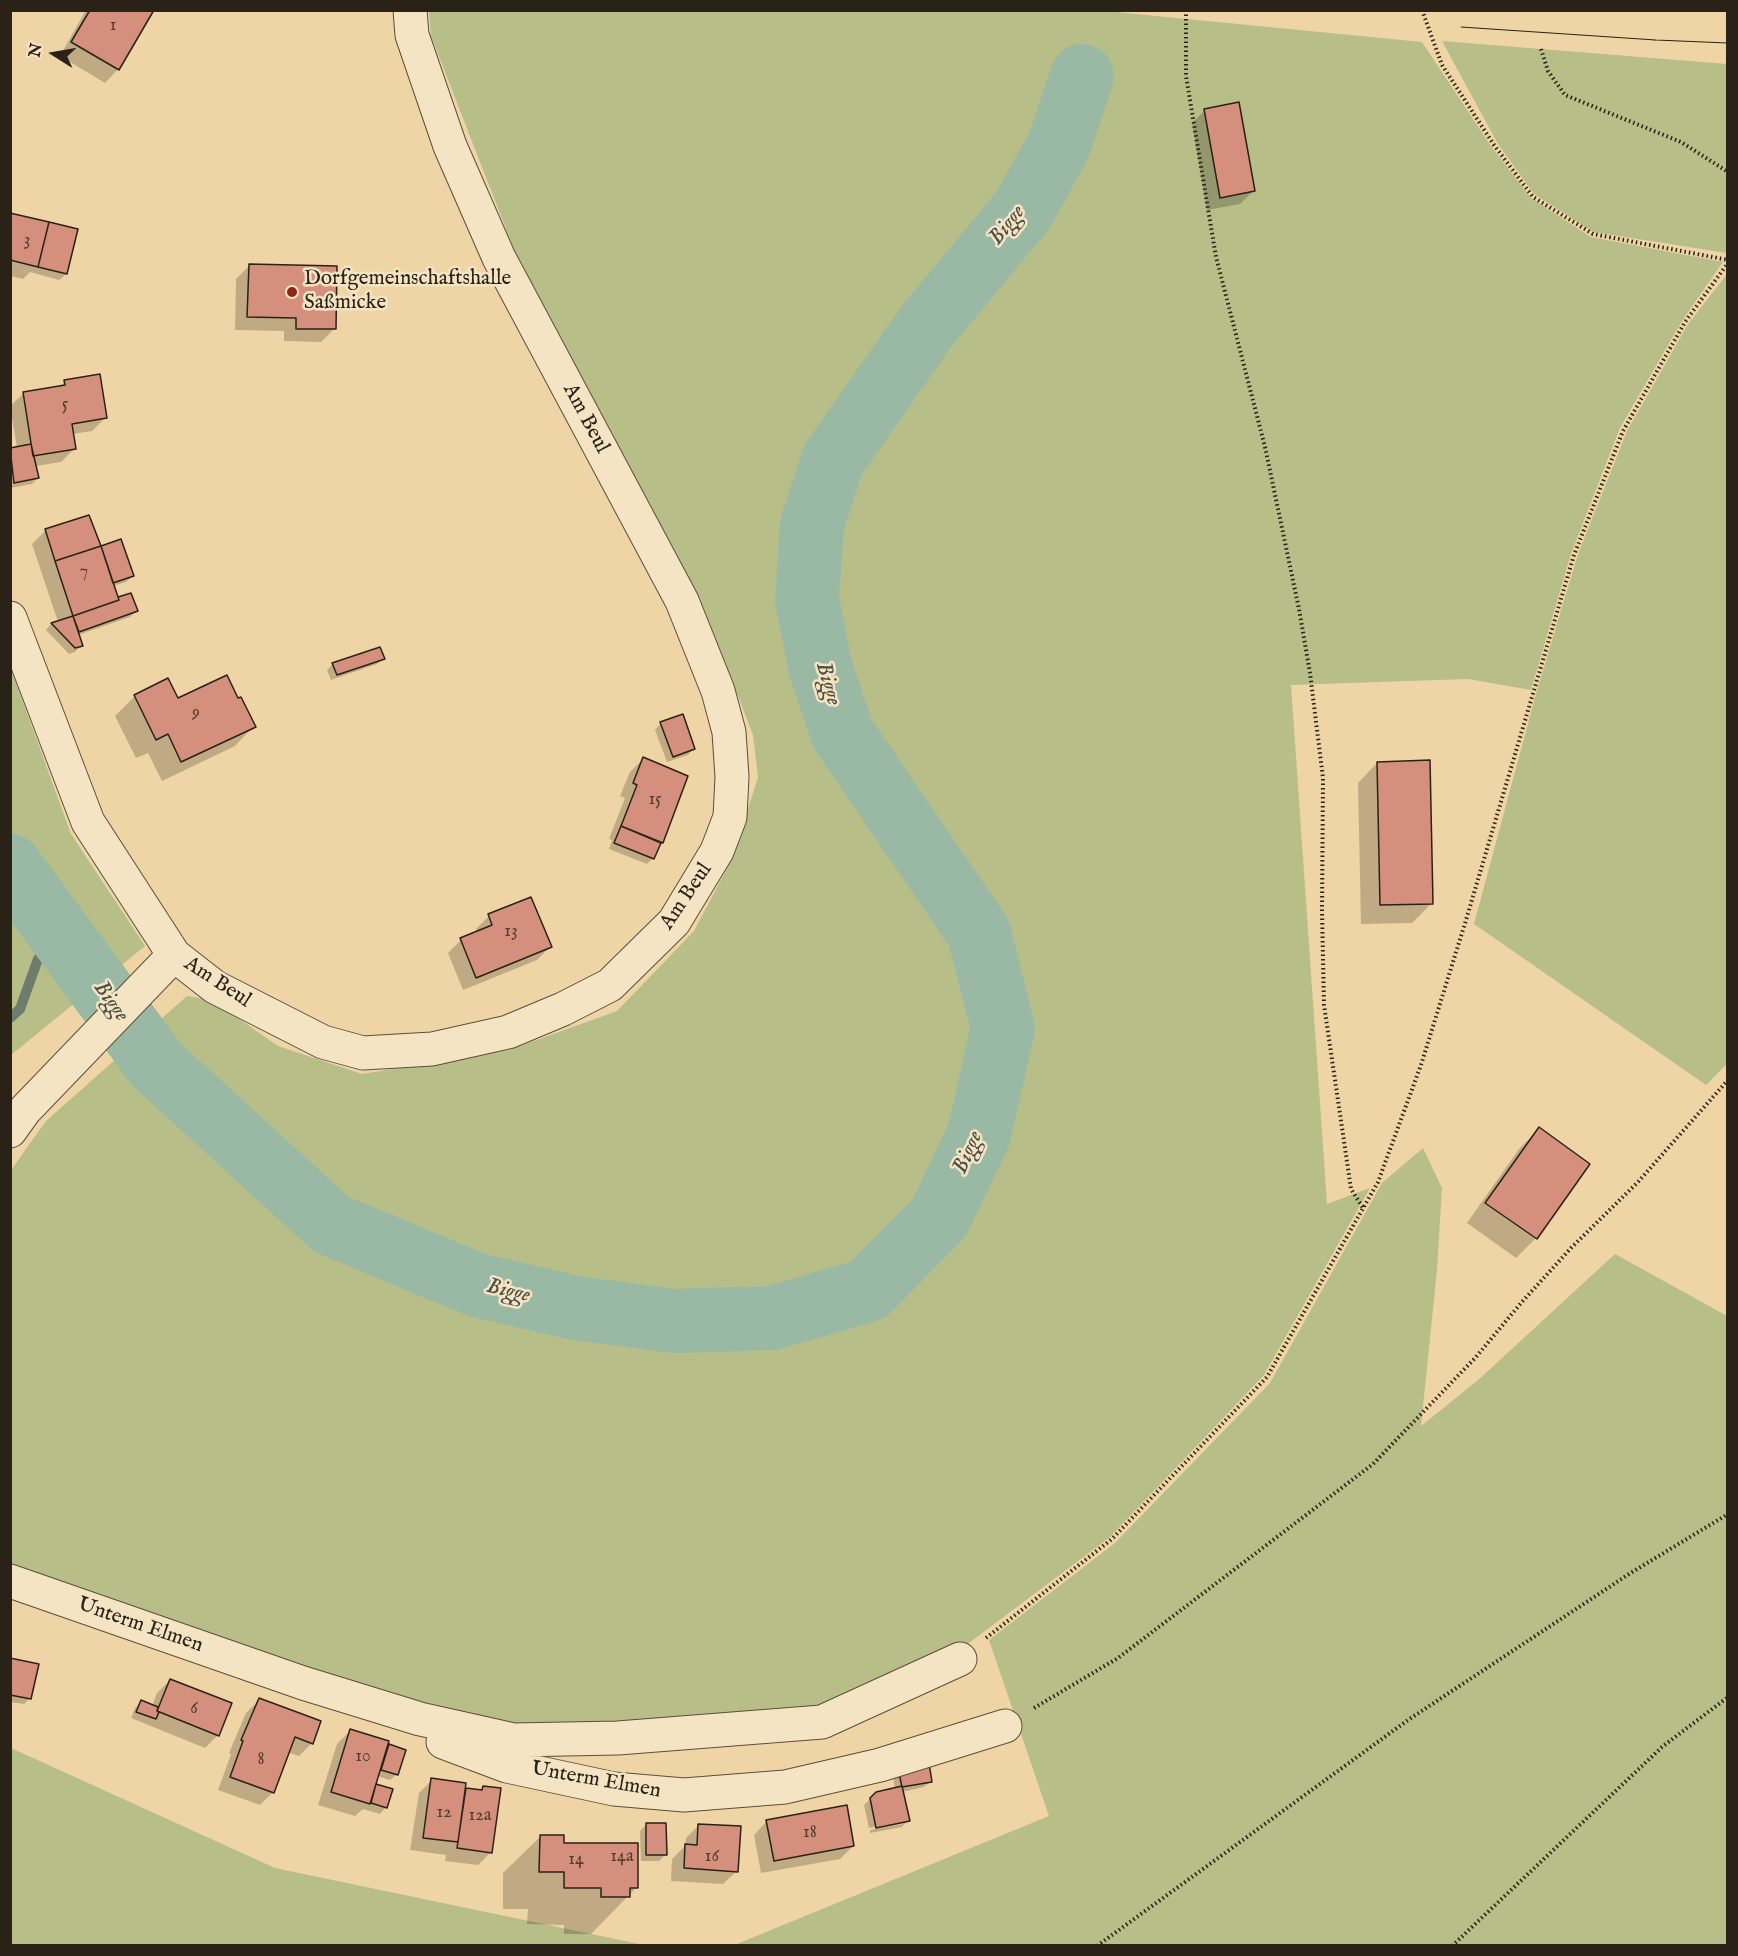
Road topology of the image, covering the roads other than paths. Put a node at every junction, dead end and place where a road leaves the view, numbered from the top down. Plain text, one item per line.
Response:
1 (410, 10) edge
2 (1462, 10) edge
3 (1728, 26) edge
4 (10, 618) edge
5 (174, 955) junction
6 (18, 1120) edge
7 (10, 1581) edge
8 (960, 1659) road end
9 (303, 1683) junction
10 (1005, 1725) road end

1 - 5 street, Am Beul
2 - 3 highway, bridge
4 - 5 street, Am Beul
5 - 6 street
7 - 9 street, Unterm Elmen
8 - 9 street, Unterm Elmen
9 - 10 street, Unterm Elmen

